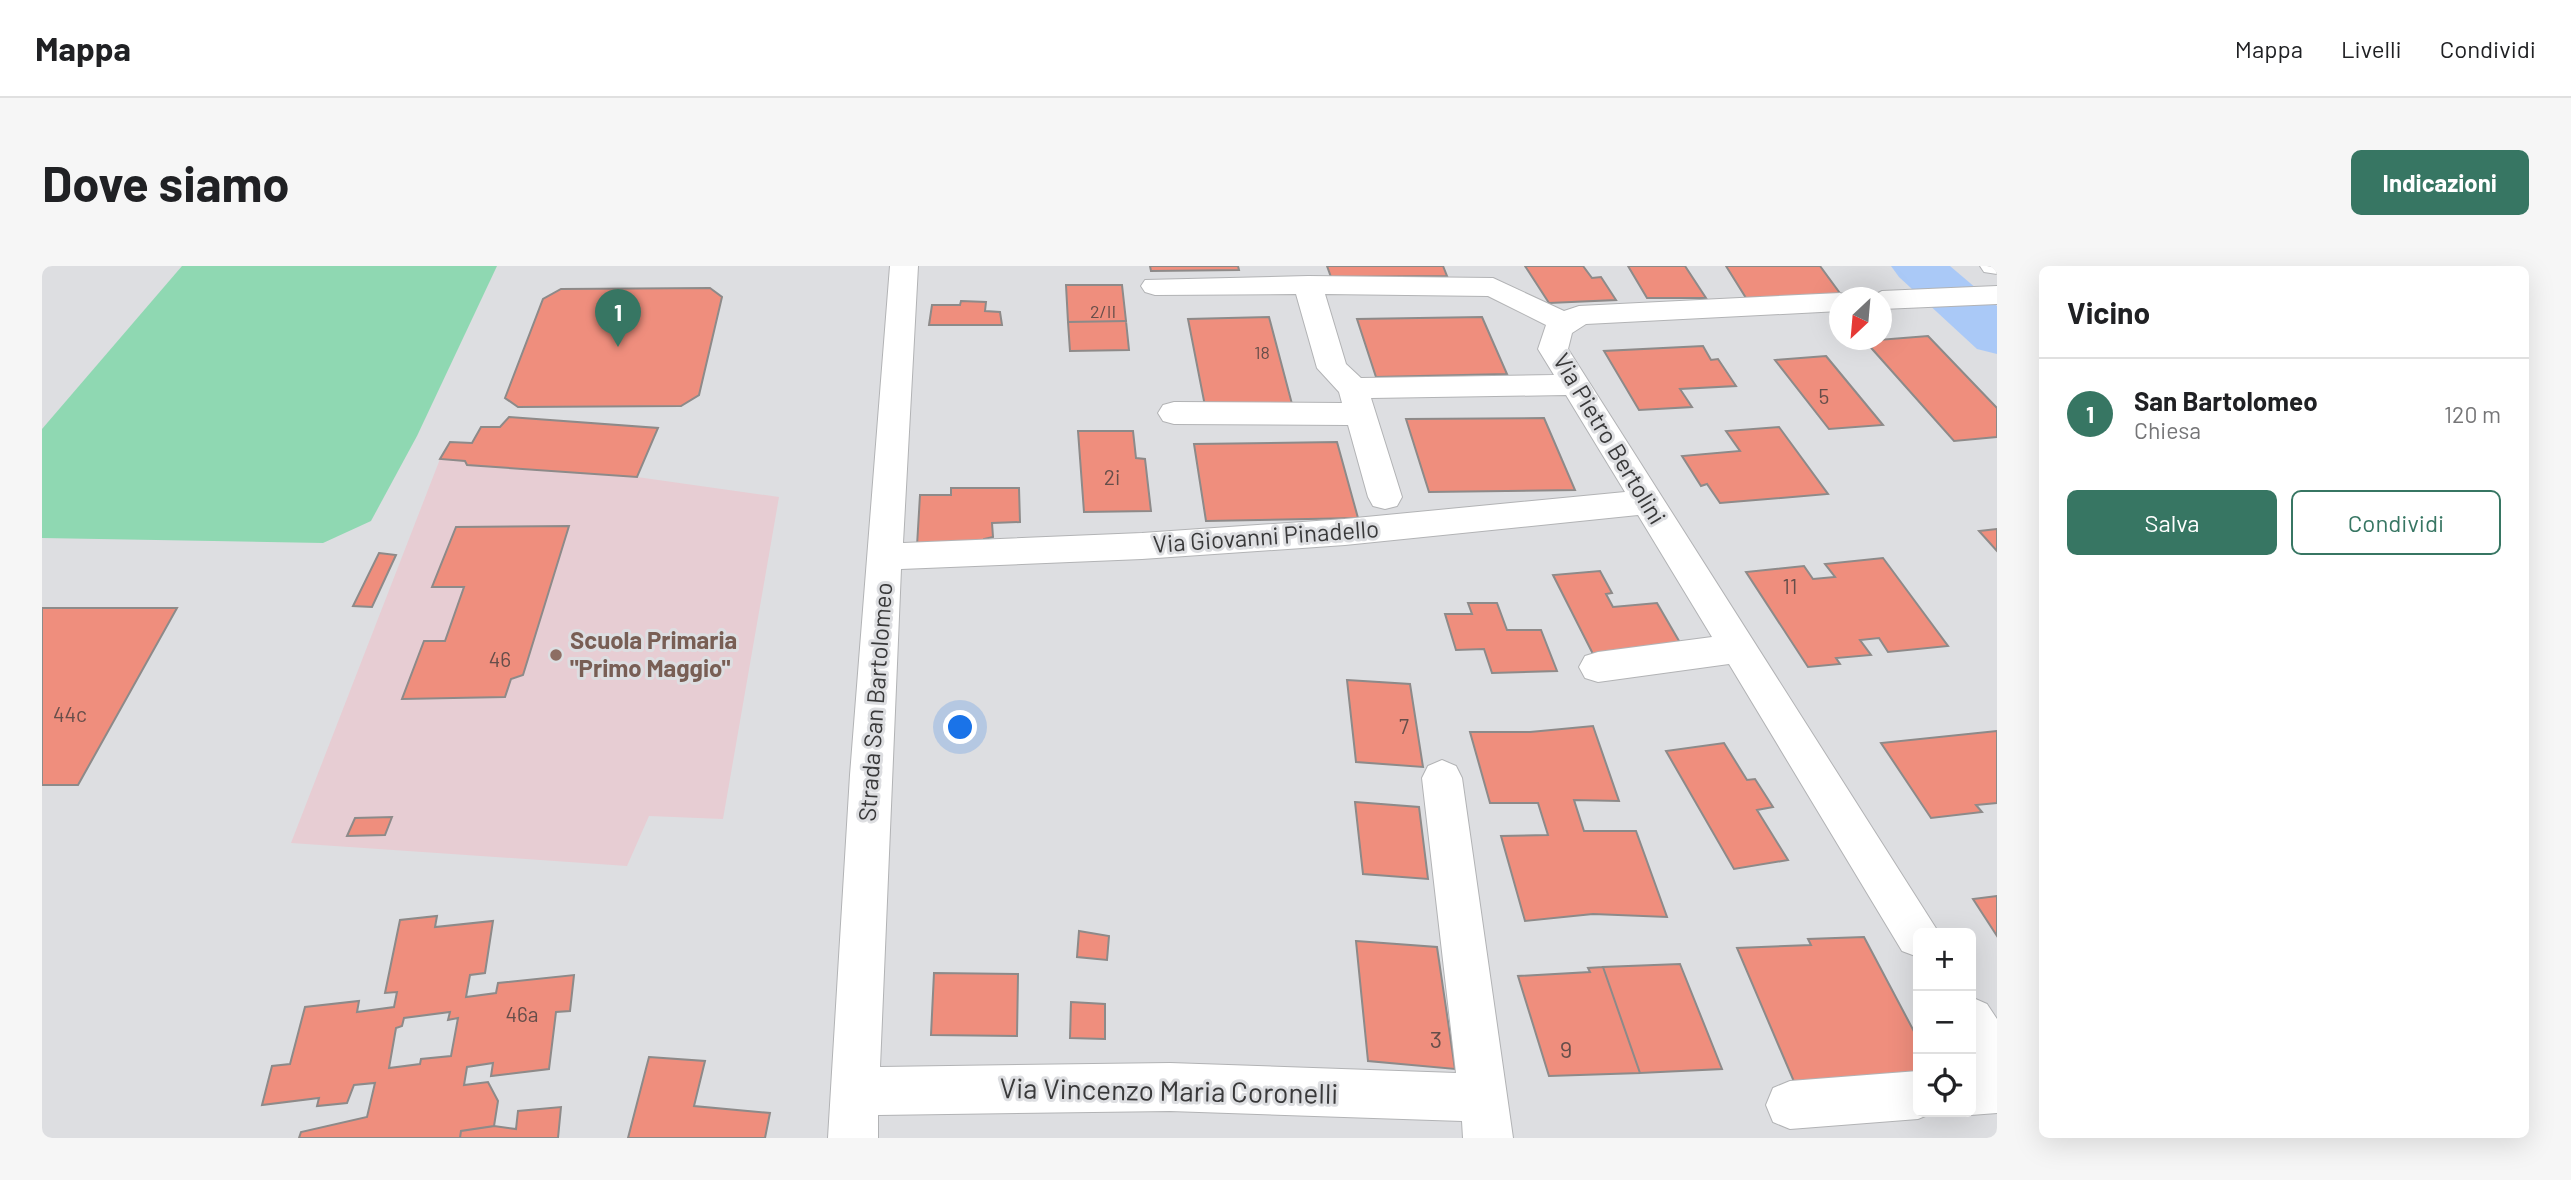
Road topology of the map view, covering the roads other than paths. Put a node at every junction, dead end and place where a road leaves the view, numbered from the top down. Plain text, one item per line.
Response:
1 (904, 266) edge
2 (1308, 285) junction
3 (1155, 286) dead end
4 (1996, 295) edge
5 (1892, 300) edge
6 (1829, 302) edge
7 (1564, 323) junction
8 (1573, 385) junction
9 (1357, 401) junction
10 (1174, 413) dead end
11 (1385, 497) dead end
12 (1646, 502) junction
13 (885, 556) junction
14 (1738, 648) junction
15 (1598, 667) dead end
16 (1442, 778) dead end
17 (1913, 928) edge
18 (1976, 1028) edge
19 (1997, 1062) edge
20 (1997, 1089) edge
21 (856, 1091) junction
22 (1976, 1091) edge
23 (1913, 1095) edge
24 (1790, 1105) dead end
25 (1485, 1118) edge
26 (853, 1138) edge

1 - 13 street, Strada San Bartolomeo
2 - 3 street
2 - 7 street
2 - 9 street
4 - 5 street
6 - 7 street, Via Pietro Bertolini
7 - 8 street, Via Pietro Bertolini
8 - 9 street
8 - 12 street, Via Pietro Bertolini
9 - 10 street
9 - 11 street
12 - 13 street, Via Giovanni Pinadello
12 - 14 street, Via Pietro Bertolini
13 - 21 street, Strada San Bartolomeo
14 - 15 street
14 - 17 street, Via Pietro Bertolini
16 - 25 street, Via Vincenzo Maria Coronelli
18 - 19 street
20 - 22 street
21 - 25 street, Via Vincenzo Maria Coronelli
21 - 26 street, Strada San Bartolomeo
23 - 24 street

